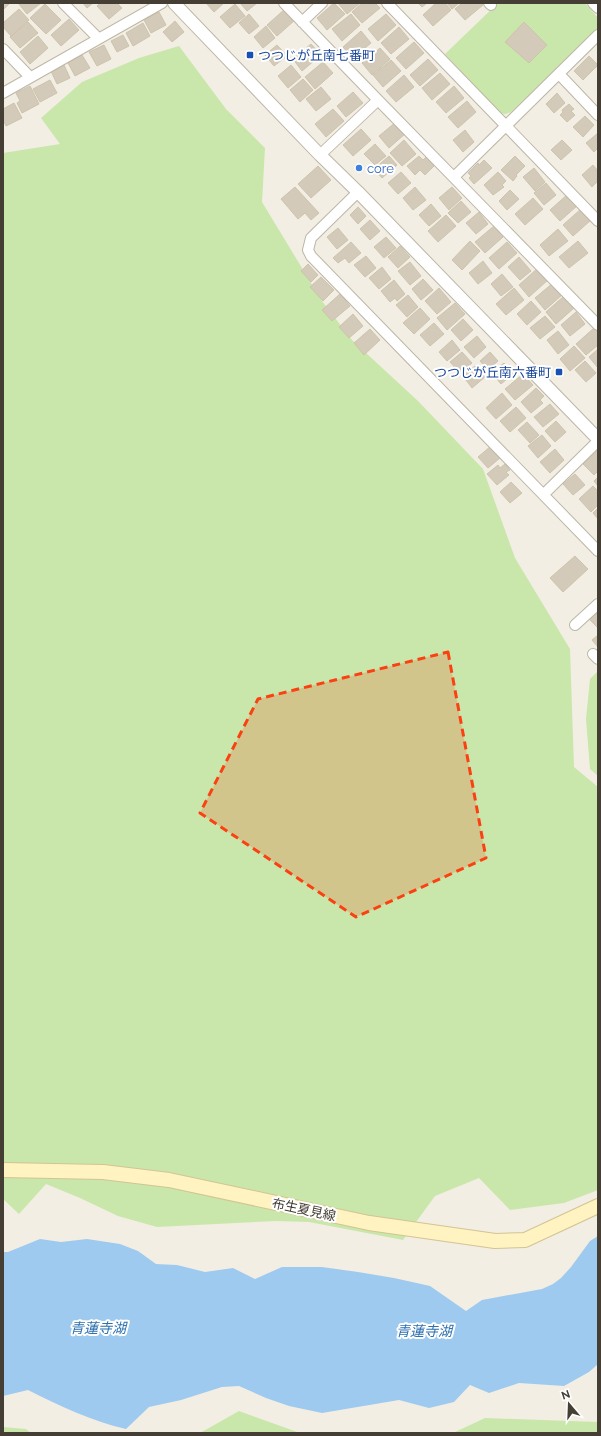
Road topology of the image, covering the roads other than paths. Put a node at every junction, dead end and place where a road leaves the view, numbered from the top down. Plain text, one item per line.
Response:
1 (63, 3) edge
2 (162, 3) edge
3 (174, 3) edge
4 (284, 3) edge
5 (322, 3) edge
6 (387, 3) edge
7 (593, 3) edge
8 (598, 8) edge
9 (302, 22) junction
10 (598, 35) edge
11 (98, 38) junction
12 (3, 49) edge
13 (559, 74) junction
14 (30, 77) junction
15 (3, 92) edge
16 (378, 100) junction
17 (598, 115) edge
18 (506, 126) junction
19 (320, 155) junction
20 (454, 177) junction
21 (358, 192) junction
22 (598, 221) edge
23 (598, 325) edge
24 (598, 440) edge
25 (544, 494) junction
26 (598, 551) edge
27 (598, 604) edge
28 (575, 625) dead end
29 (3, 1170) edge
30 (598, 1206) edge

1 - 11 street
2 - 11 street
3 - 19 street
4 - 9 street
5 - 9 street
6 - 18 street
7 - 8 street
9 - 16 street
10 - 13 street
11 - 14 street
12 - 14 street
13 - 17 street
13 - 18 street
14 - 15 street
16 - 19 street
16 - 20 street
18 - 20 street
18 - 22 street
19 - 21 street
20 - 23 street
21 - 24 street
21 - 25 street
24 - 25 street
25 - 26 street
27 - 28 street
29 - 30 main road, 布生夏見線

